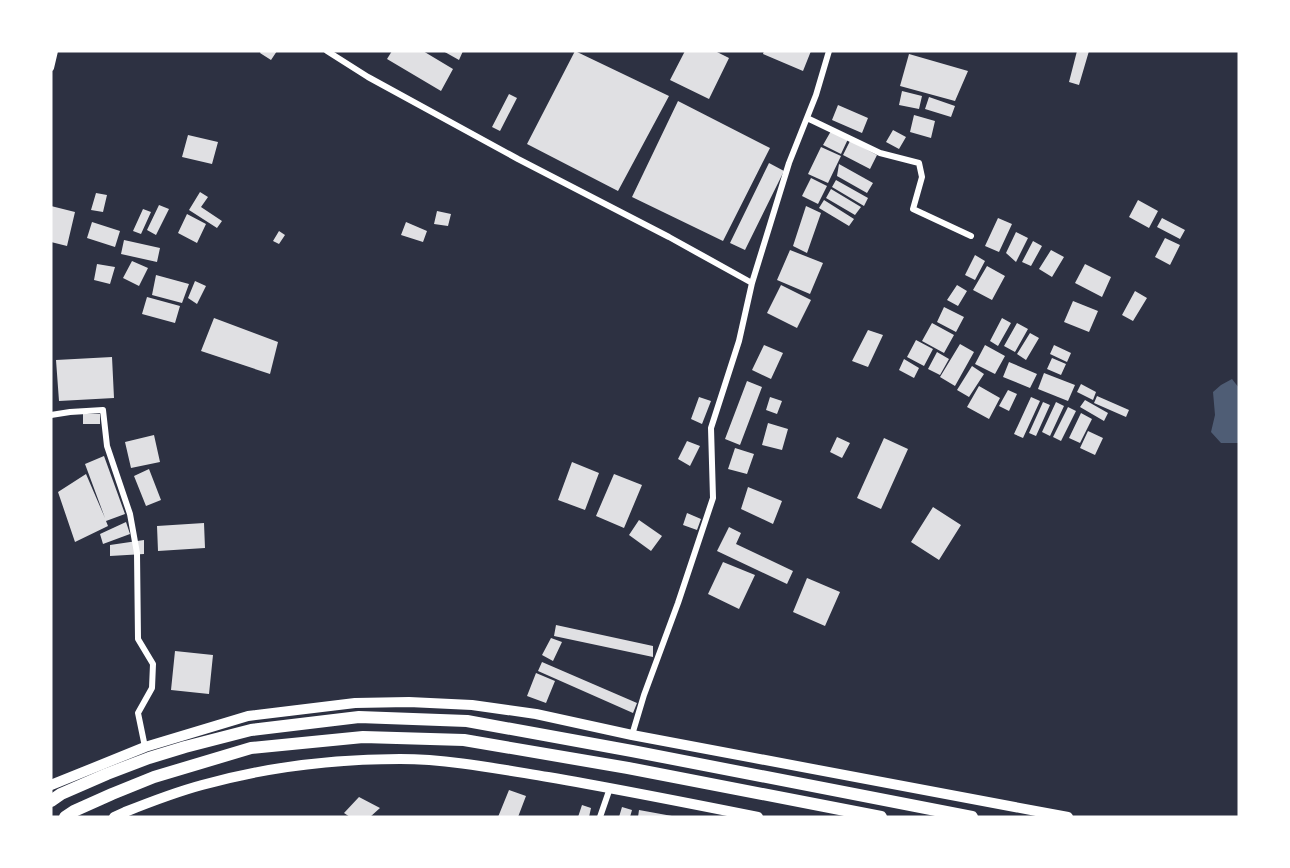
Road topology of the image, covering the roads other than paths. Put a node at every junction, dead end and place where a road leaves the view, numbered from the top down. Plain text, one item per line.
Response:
1 (55, 51) edge
2 (327, 51) edge
3 (828, 51) edge
4 (51, 68) edge
5 (807, 118) junction
6 (971, 236) dead end
7 (752, 283) junction
8 (51, 415) edge
9 (632, 735) junction
10 (145, 747) junction
11 (51, 785) edge
12 (610, 788) junction
13 (51, 801) edge
14 (65, 817) edge
15 (114, 817) edge
16 (600, 817) edge
17 (758, 817) edge
18 (881, 817) edge
19 (972, 817) edge
20 (1068, 817) edge

1 - 4 street
2 - 7 street
3 - 5 street
5 - 6 street
5 - 7 street
7 - 9 street
8 - 10 street
9 - 10 main road
9 - 20 main road
10 - 11 main road
12 - 15 main road
12 - 16 street
12 - 17 main road
13 - 19 highway
14 - 18 highway

